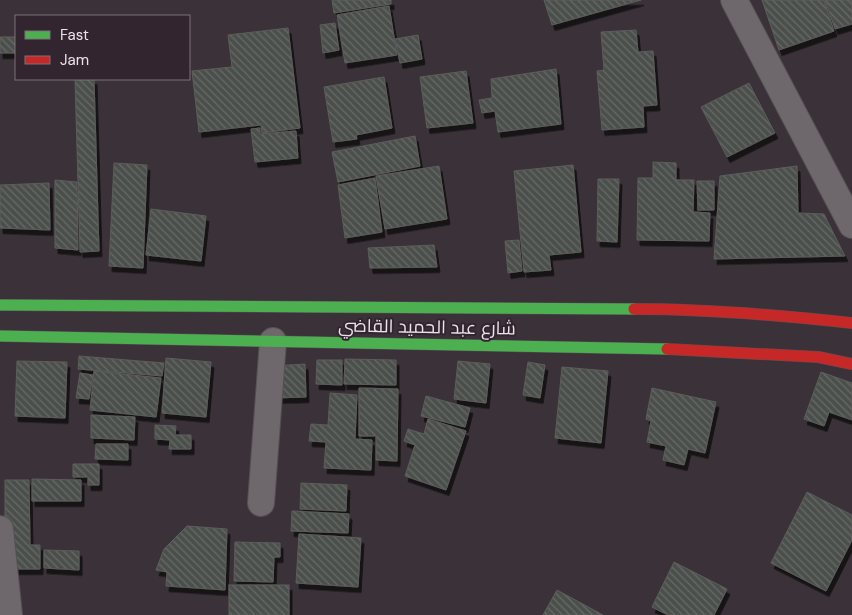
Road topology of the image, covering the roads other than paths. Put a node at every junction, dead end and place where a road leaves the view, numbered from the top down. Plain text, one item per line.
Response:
1 (734, 0) edge
2 (852, 225) edge
3 (0, 305) edge
4 (852, 323) edge
5 (0, 336) edge
6 (273, 341) junction
7 (852, 364) edge
8 (261, 503) dead end
9 (0, 529) edge
10 (9, 615) edge

1 - 2 street
3 - 4 main road, شارع عبد الحميد القاضي
5 - 6 main road, شارع عبد الحميد القاضي
6 - 7 main road, شارع عبد الحميد القاضي
6 - 8 street
9 - 10 street

